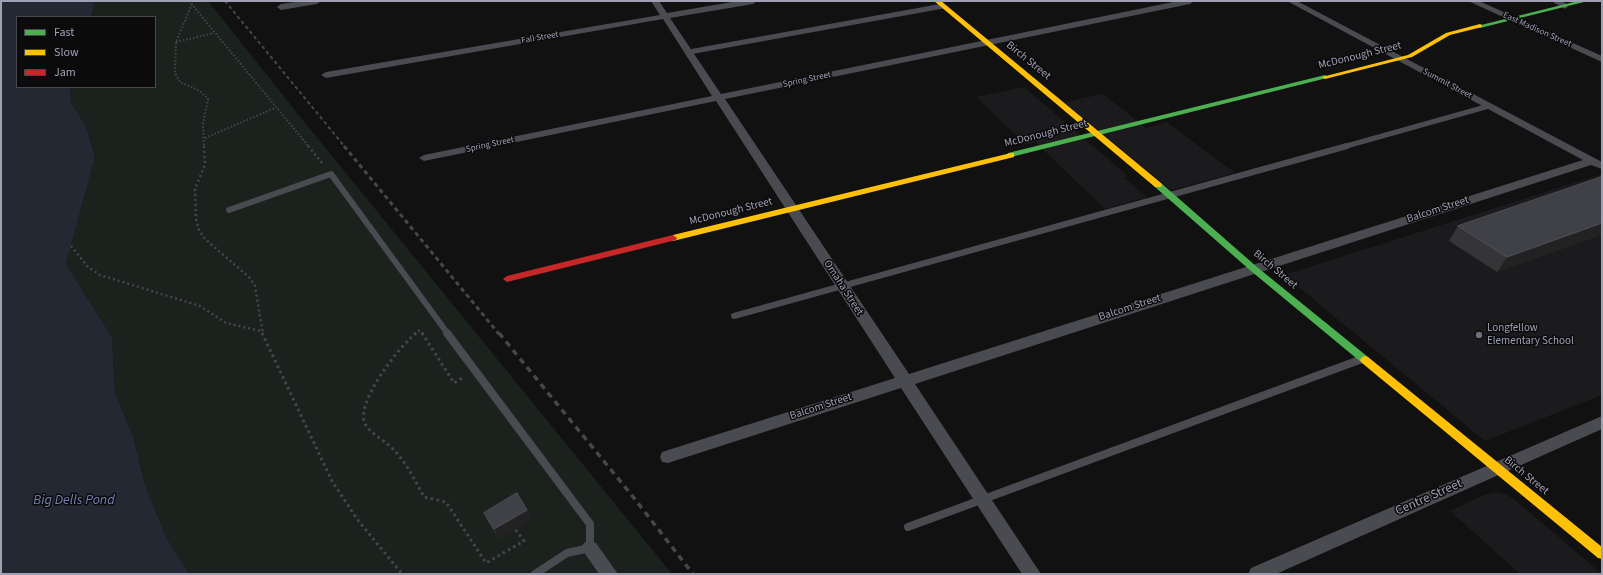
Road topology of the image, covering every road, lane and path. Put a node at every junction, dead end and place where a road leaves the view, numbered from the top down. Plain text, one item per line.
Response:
1 (189, 1) edge
2 (317, 1) edge
3 (655, 1) edge
4 (753, 1) edge
5 (1190, 1) edge
6 (1291, 1) edge
7 (1472, 1) edge
8 (1556, 1) edge
9 (1585, 1) edge
10 (192, 4) junction
11 (940, 4) edge
12 (281, 6) dead end
13 (1565, 6) junction
14 (665, 17) junction
15 (1511, 18) junction
16 (214, 33) junction
17 (176, 42) junction
18 (987, 43) junction
19 (689, 52) junction
20 (1400, 59) junction
21 (1602, 59) edge
22 (326, 75) dead end
23 (719, 98) junction
24 (1489, 106) junction
25 (275, 108) junction
26 (1097, 133) junction
27 (205, 138) junction
28 (424, 158) dead end
29 (1597, 164) edge
30 (331, 174) junction
31 (1169, 195) junction
32 (229, 210) dead end
33 (793, 210) junction
34 (71, 246) dead end
35 (1254, 269) junction
36 (507, 280) dead end
37 (842, 286) junction
38 (734, 316) dead end
39 (261, 331) junction
40 (1364, 358) junction
41 (475, 371) junction
42 (904, 381) junction
43 (1602, 422) edge
44 (668, 457) dead end
45 (1497, 468) junction
46 (982, 500) junction
47 (908, 527) dead end
48 (516, 529) dead end
49 (590, 548) junction
50 (1602, 554) edge
51 (402, 574) edge
52 (535, 574) edge
53 (609, 574) edge
54 (1032, 574) edge
55 (1257, 574) edge

1 - 10 path
2 - 12 street
3 - 14 street, Omaha Street
4 - 14 street, Fall Street
5 - 18 street, Spring Street
6 - 20 street, Summit Street
7 - 15 street, East Madison Street
8 - 13 lane
9 - 13 street, McDonough Street
10 - 16 path
10 - 17 path
11 - 18 street, Birch Street
11 - 19 lane
13 - 15 street, McDonough Street
14 - 19 street, Omaha Street
14 - 22 street, Fall Street
15 - 20 street, McDonough Street
15 - 21 street, East Madison Street
16 - 17 path
16 - 25 path
17 - 27 path
18 - 23 street, Spring Street
18 - 26 street, Birch Street
19 - 23 street, Omaha Street
20 - 24 street, Summit Street
20 - 26 street, McDonough Street
23 - 28 street, Spring Street
23 - 33 street, Omaha Street
24 - 29 street, Summit Street
24 - 31 lane
25 - 27 path
25 - 30 path
26 - 31 street, Birch Street
26 - 33 street, McDonough Street
27 - 39 path
29 - 35 street, Balcom Street
30 - 32 lane
30 - 41 lane
31 - 35 street, Birch Street
31 - 37 lane
33 - 36 street, McDonough Street
33 - 37 street, Omaha Street
34 - 39 path
35 - 40 street, Birch Street
35 - 42 street, Balcom Street
37 - 38 lane
37 - 42 street, Omaha Street
39 - 51 path
40 - 45 street, Birch Street
40 - 46 lane
41 - 48 path
41 - 49 lane
42 - 44 street, Balcom Street
42 - 46 street, Omaha Street
43 - 45 street, Centre Street
45 - 50 street, Birch Street
45 - 55 street, Centre Street
46 - 47 lane
46 - 54 street, Omaha Street
49 - 52 lane
49 - 53 street

